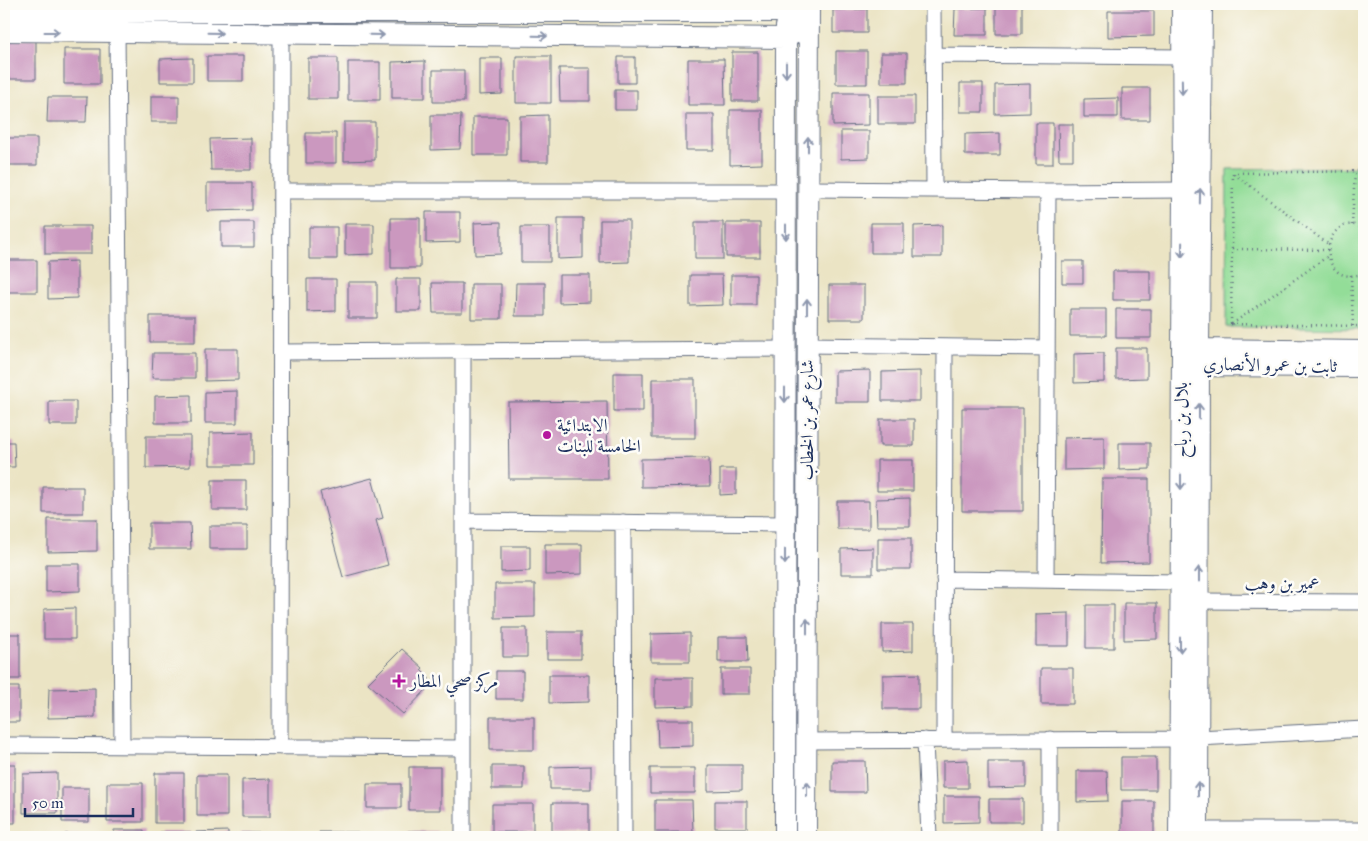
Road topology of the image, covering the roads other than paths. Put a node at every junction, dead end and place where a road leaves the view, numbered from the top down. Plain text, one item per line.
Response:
1 (809, 4) edge
2 (933, 4) edge
3 (1182, 4) edge
4 (1202, 4) edge
5 (282, 8) edge
6 (442, 8) edge
7 (625, 8) edge
8 (786, 8) edge
9 (4, 12) edge
10 (117, 12) junction
11 (809, 25) junction
12 (4, 32) edge
13 (117, 32) junction
14 (282, 34) junction
15 (442, 36) junction
16 (625, 37) junction
17 (786, 38) junction
18 (934, 55) junction
19 (1182, 58) junction
20 (808, 189) junction
21 (934, 190) junction
22 (1183, 190) junction
23 (281, 191) junction
24 (786, 191) junction
25 (1048, 191) junction
26 (807, 345) junction
27 (945, 347) junction
28 (786, 348) junction
29 (1047, 348) junction
30 (463, 350) junction
31 (1364, 351) edge
32 (281, 352) junction
33 (1193, 357) junction
34 (1364, 367) edge
35 (463, 521) junction
36 (622, 522) junction
37 (785, 524) junction
38 (944, 579) junction
39 (1046, 580) junction
40 (1180, 582) junction
41 (1198, 601) junction
42 (1364, 602) edge
43 (1364, 729) edge
44 (1189, 738) junction
45 (1050, 739) junction
46 (925, 740) junction
47 (944, 740) junction
48 (807, 741) junction
49 (4, 745) edge
50 (122, 746) junction
51 (280, 747) junction
52 (463, 748) junction
53 (1364, 830) edge
54 (1198, 834) edge
55 (463, 837) edge
56 (624, 837) edge
57 (785, 837) edge
58 (806, 837) edge
59 (928, 837) edge
60 (1050, 837) edge
61 (1179, 837) edge

1 - 11 street, شارع عمر بن الخطاب
2 - 18 street
3 - 19 street, بلال بن رباح
33 -> 4 street, بلال بن رباح
5 - 6 street
5 - 10 street
6 - 7 street
6 - 15 street
7 - 8 street
7 - 16 street
8 - 11 street
8 - 17 street, شارع عمر بن الخطاب
9 - 10 street
10 - 13 street
11 - 17 street
20 -> 11 street, شارع عمر بن الخطاب
12 -> 13 street
13 -> 14 street
13 - 50 street
14 -> 15 street
14 - 23 street
15 -> 16 street
16 - 17 street
17 -> 24 street, شارع عمر بن الخطاب
18 - 19 street
18 - 21 street
19 -> 22 street, بلال بن رباح
20 - 21 street
26 -> 20 street, شارع عمر بن الخطاب
21 - 25 street
22 - 25 street
22 -> 33 street, بلال بن رباح
23 - 24 street
23 - 32 street
24 -> 28 street, شارع عمر بن الخطاب
25 - 29 street
26 - 27 street
48 -> 26 street, شارع عمر بن الخطاب
27 - 29 street
27 - 38 street
28 - 30 street
28 -> 37 street, شارع عمر بن الخطاب
29 - 39 street
30 - 32 street
30 - 35 street
31 - 33 street, ثابت بن عمرو الأنصاري
32 - 51 street
33 - 34 street, ثابت بن عمرو الأنصاري
33 -> 40 street, بلال بن رباح
41 -> 33 street, بلال بن رباح
35 - 36 street
35 - 52 street
36 - 37 street
36 - 56 street
37 -> 57 street, شارع عمر بن الخطاب
38 - 39 street
38 - 47 street
39 - 40 street
40 -> 44 street, بلال بن رباح
41 - 42 street, عمير بن وهب
41 - 44 street, بلال بن رباح
43 - 44 street
44 - 45 street
54 -> 44 street, بلال بن رباح
44 - 61 street, بلال بن رباح
45 - 47 street
45 - 60 street
46 - 47 street
46 - 48 street
46 - 59 street
58 -> 48 street, شارع عمر بن الخطاب
49 - 50 street
50 - 51 street
51 - 52 street
52 - 55 street
53 - 54 street

